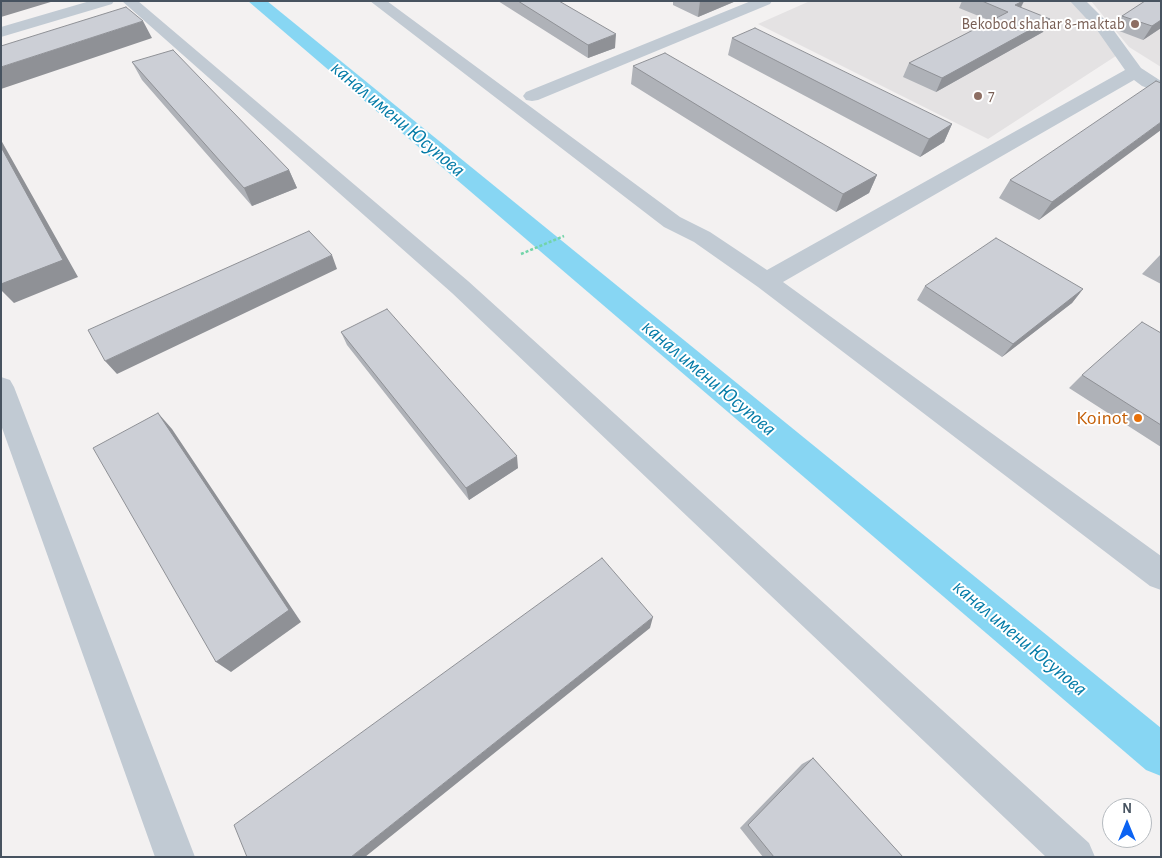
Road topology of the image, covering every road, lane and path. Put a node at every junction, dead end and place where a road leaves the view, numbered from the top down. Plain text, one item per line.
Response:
1 (106, 1) edge
2 (377, 1) edge
3 (403, 1) edge
4 (765, 1) edge
5 (1076, 1) edge
6 (129, 7) edge
7 (1, 32) edge
8 (1135, 72) junction
9 (1161, 88) edge
10 (532, 96) junction
11 (548, 108) dead end
12 (682, 207) dead end
13 (564, 236) dead end
14 (702, 238) junction
15 (521, 254) dead end
16 (766, 281) junction
17 (1, 387) edge
18 (1161, 575) edge
19 (175, 857) edge
20 (1075, 857) edge

1 - 7 street
2 - 14 street
3 - 10 street
4 - 10 street
5 - 8 street
6 - 20 street
8 - 9 street
8 - 16 street
10 - 11 street
12 - 14 street
13 - 15 path
14 - 16 street
16 - 18 street
17 - 19 street

